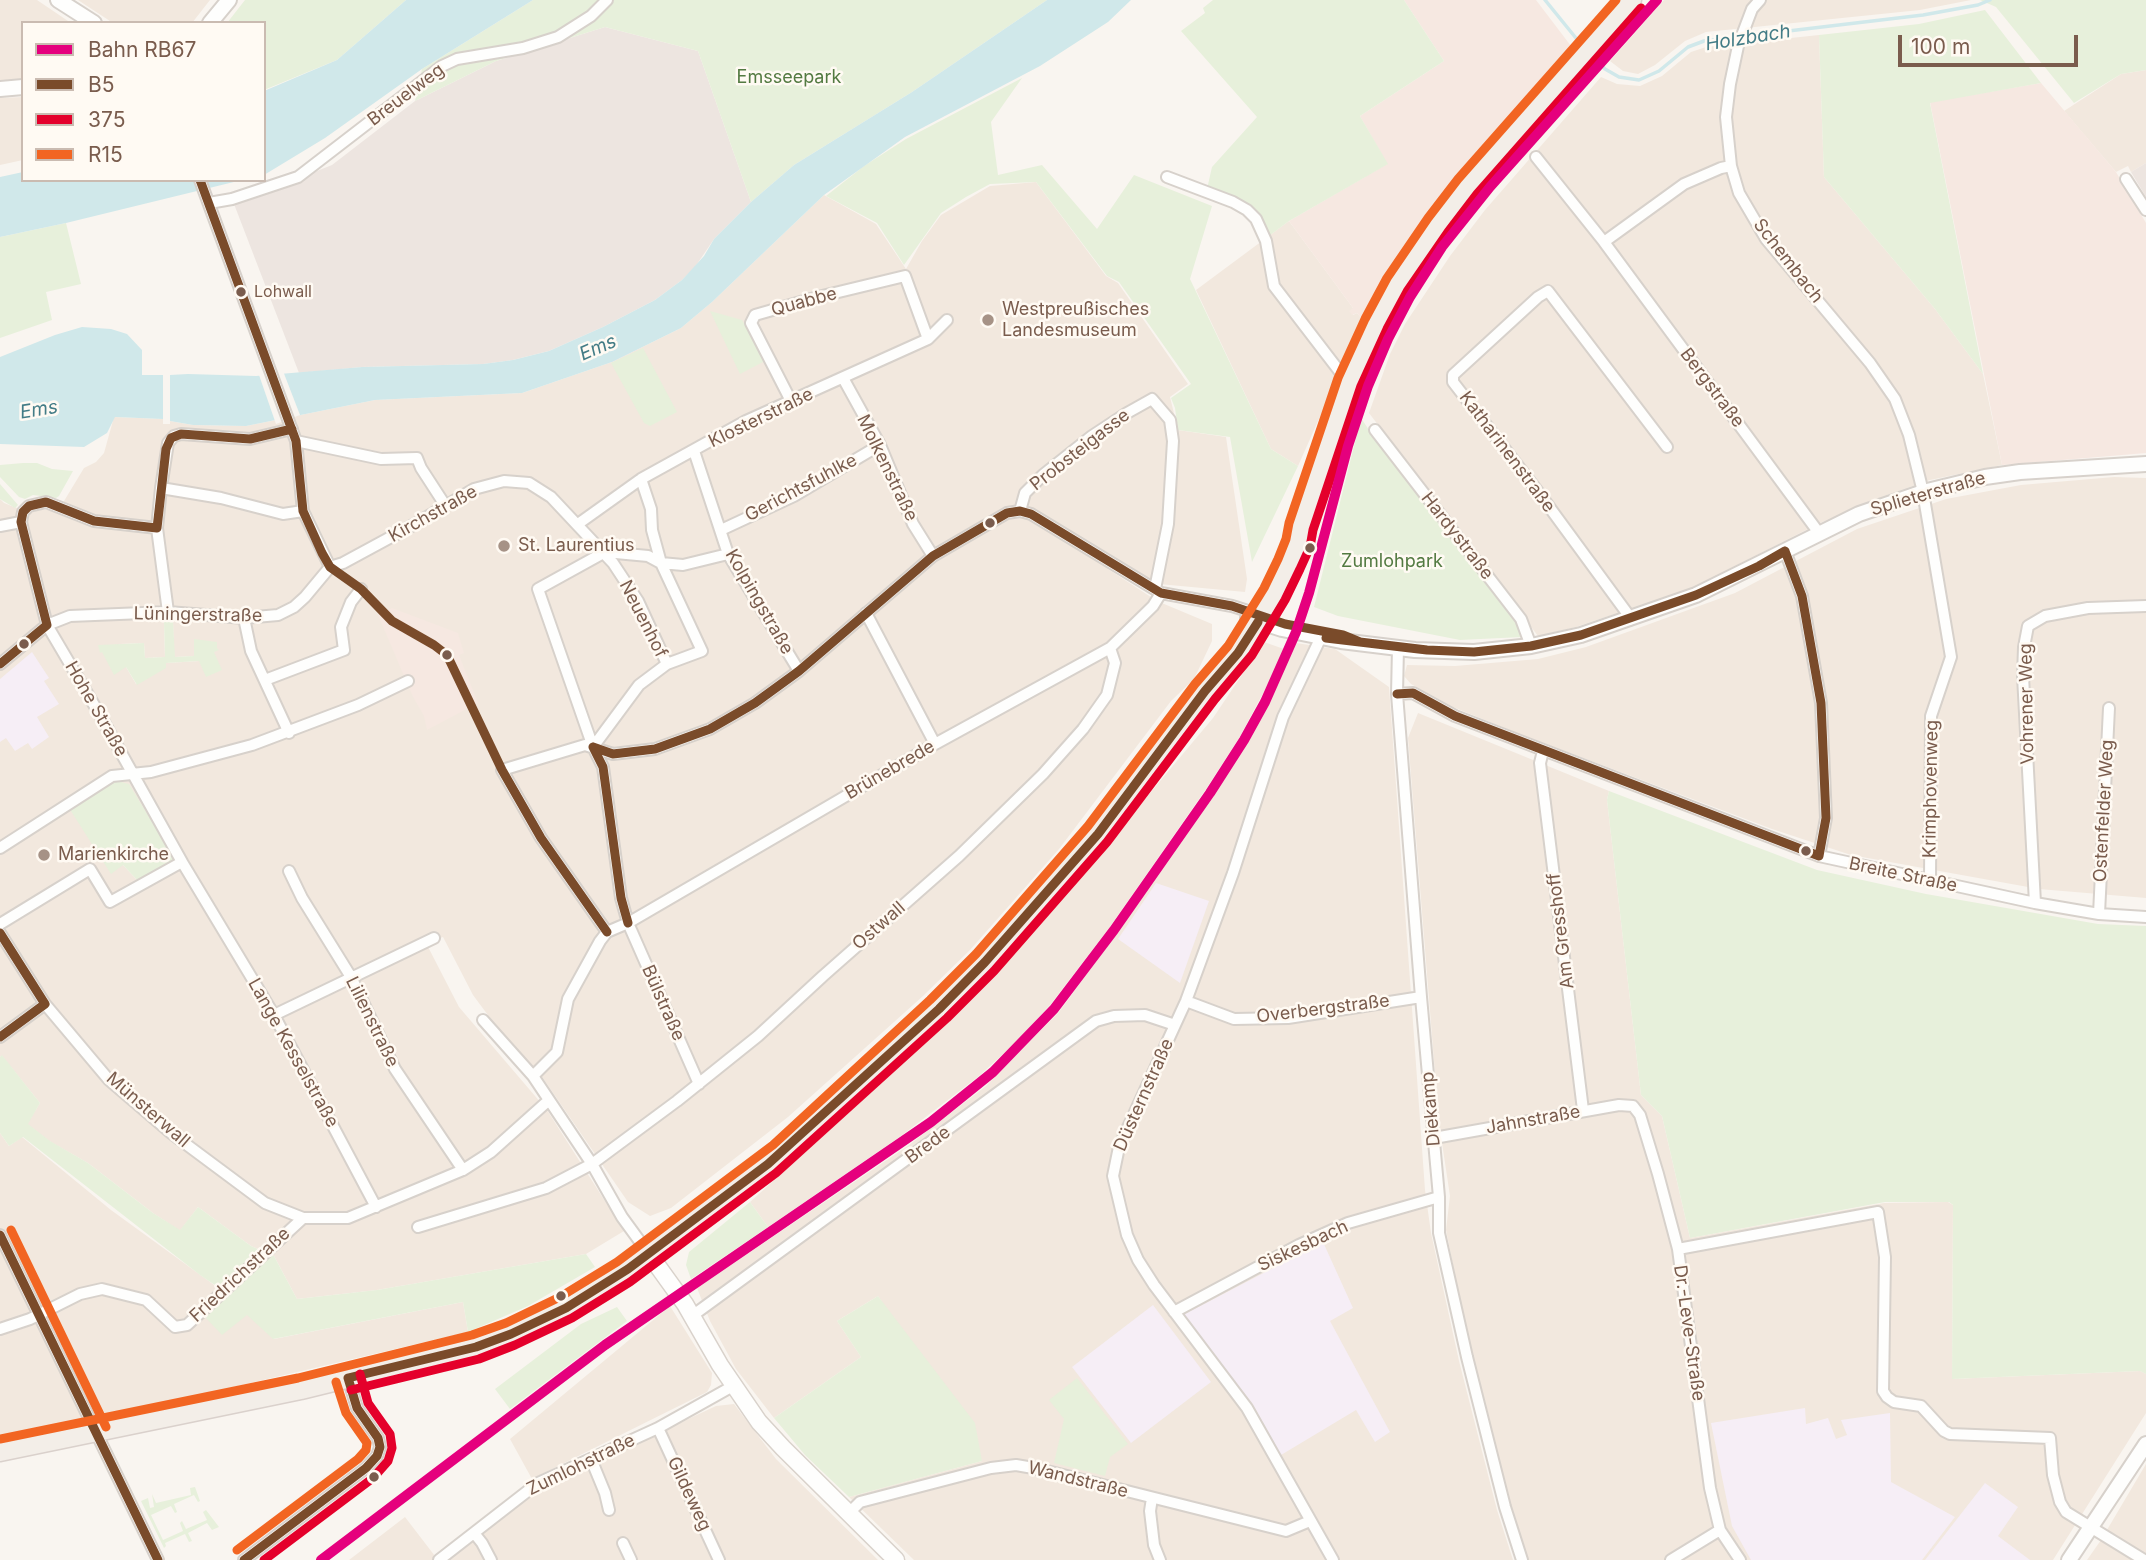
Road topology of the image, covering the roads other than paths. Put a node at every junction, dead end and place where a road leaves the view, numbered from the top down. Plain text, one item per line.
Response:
1 (58, 0) edge
2 (229, 0) edge
3 (607, 0) edge
4 (1632, 0) edge
5 (1756, 4) edge
6 (91, 21) edge
7 (213, 21) edge
8 (21, 88) edge
9 (0, 89) edge
10 (1536, 157) dead end
11 (1731, 166) junction
12 (1167, 177) dead end
13 (2126, 179) dead end
14 (202, 186) edge
15 (209, 203) junction
16 (2146, 210) edge
17 (1604, 242) junction
18 (947, 320) dead end
19 (928, 339) junction
20 (843, 378) junction
21 (1350, 382) junction
22 (791, 401) junction
23 (290, 425) junction
24 (1375, 430) dead end
25 (296, 441) junction
26 (880, 445) junction
27 (1667, 447) dead end
28 (694, 451) junction
29 (2146, 464) edge
30 (641, 479) junction
31 (160, 488) junction
32 (1923, 492) junction
33 (445, 505) junction
34 (303, 511) junction
35 (1020, 512) junction
36 (21, 522) junction
37 (578, 524) junction
38 (0, 526) edge
39 (157, 528) junction
40 (721, 530) junction
41 (1819, 533) junction
42 (1785, 551) junction
43 (605, 552) junction
44 (728, 554) junction
45 (933, 556) junction
46 (662, 563) junction
47 (330, 567) junction
48 (361, 589) dead end
49 (1158, 591) junction
50 (2146, 606) edge
51 (168, 612) junction
52 (866, 613) junction
53 (1255, 617) junction
54 (244, 618) junction
55 (1629, 620) junction
56 (47, 625) junction
57 (1321, 637) junction
58 (1360, 642) junction
59 (1531, 646) junction
60 (1110, 648) junction
61 (1398, 648) junction
62 (0, 664) edge
63 (667, 664) junction
64 (799, 671) junction
65 (265, 680) junction
66 (408, 681) dead end
67 (1397, 694) junction
68 (2109, 708) dead end
69 (289, 733) junction
70 (936, 744) junction
71 (593, 747) junction
72 (1543, 751) junction
73 (132, 773) junction
74 (0, 848) edge
75 (1819, 856) junction
76 (182, 862) junction
77 (289, 871) dead end
78 (1930, 881) junction
79 (206, 901) joint
80 (2035, 902) junction
81 (2099, 914) junction
82 (2146, 917) edge
83 (628, 923) junction
84 (0, 924) edge
85 (607, 932) junction
86 (0, 933) edge
87 (434, 938) dead end
88 (351, 977) junction
89 (1421, 997) junction
90 (1186, 1001) junction
91 (45, 1004) junction
92 (274, 1015) junction
93 (483, 1020) dead end
94 (1175, 1025) junction
95 (0, 1037) edge
96 (533, 1076) junction
97 (699, 1084) junction
98 (549, 1100) junction
99 (1633, 1106) joint
100 (1583, 1110) junction
101 (1434, 1138) junction
102 (592, 1164) junction
103 (463, 1170) junction
104 (1439, 1197) junction
105 (376, 1207) junction
106 (303, 1218) junction
107 (418, 1227) dead end
108 (0, 1235) edge
109 (1678, 1249) junction
110 (649, 1254) junction
111 (1174, 1312) junction
112 (38, 1314) junction
113 (692, 1316) junction
114 (0, 1329) edge
115 (348, 1378) junction
116 (733, 1386) junction
117 (658, 1428) junction
118 (95, 1432) junction
119 (2146, 1444) edge
120 (0, 1452) edge
121 (591, 1459) junction
122 (1152, 1498) junction
123 (609, 1510) dead end
124 (848, 1514) junction
125 (1310, 1521) junction
126 (2092, 1528) junction
127 (1720, 1530) junction
128 (474, 1533) junction
129 (623, 1543) dead end
130 (158, 1560) edge
131 (244, 1560) edge
132 (439, 1560) edge
133 (491, 1560) edge
134 (631, 1560) edge
135 (719, 1560) edge
136 (896, 1560) edge
137 (1160, 1560) edge
138 (1333, 1560) edge
139 (1522, 1560) edge
140 (1671, 1560) edge
141 (1740, 1560) edge
142 (2069, 1560) edge
143 (2144, 1560) edge

1 - 6 street
2 - 7 street
3 - 15 street, Breuelweg
4 - 21 main road
5 - 11 street, Schembach
8 - 9 street
10 - 17 street, Bergstraße
11 - 17 street
11 - 32 street, Schembach
12 - 21 street
13 - 16 street
14 - 15 street
15 - 23 street
17 - 41 street, Bergstraße
18 - 19 street, Klosterstraße
19 - 20 street, Klosterstraße
19 - 22 street, Quabbe
20 - 22 street, Klosterstraße
20 - 26 street, Molkenstraße
21 - 53 main road
22 - 28 street, Klosterstraße
23 - 25 street
23 - 31 street
24 - 59 street, Hardystraße
25 - 33 street
25 - 34 street
26 - 40 street, Gerichtsfuhlke
26 - 45 street, Molkenstraße
27 - 55 street, Katharinenstraße
28 - 30 street, Klosterstraße
28 - 40 street, Kolpingstraße
29 - 32 street, Splieterstraße
30 - 37 street, Klosterstraße
30 - 46 street
31 - 34 street
31 - 39 street
32 - 41 street, Splieterstraße
32 - 78 street, Krimphovenweg
33 - 37 street, Kirchstraße
33 - 47 street, Kirchstraße
34 - 47 street
35 - 45 street
35 - 49 street
35 - 49 street, Probsteigasse
36 - 38 street
36 - 39 street
36 - 56 street, Hohe Straße
37 - 43 street, Kirchstraße
39 - 51 street
40 - 44 street, Kolpingstraße
41 - 42 street, Splieterstraße
42 - 55 street, Splieterstraße
42 - 75 street
43 - 46 street
43 - 63 street, Neuenhof
43 - 71 street, Bülstraße
44 - 46 street
44 - 64 street, Kolpingstraße
45 - 52 street
46 - 63 street
47 - 54 street, Lüningerstraße
48 - 65 street
49 - 53 street
49 - 60 street, Brünebrede
50 - 80 street, Vohrener Weg
51 - 54 street, Lüningerstraße
51 - 56 street, Lüningerstraße
52 - 64 street
52 - 70 street
53 - 57 street, Splieterstraße
53 - 58 street, Splieterstraße
53 - 110 main road
54 - 65 street
55 - 59 street, Splieterstraße
56 - 62 street
56 - 73 street, Hohe Straße
57 - 58 street, Splieterstraße
57 - 90 street, Düsternstraße
58 - 61 street, Splieterstraße
59 - 61 street, Splieterstraße
60 - 70 street, Brünebrede
60 - 97 street, Ostwall
61 - 67 street, Diekamp
63 - 71 street, Neuenhof
64 - 71 street
65 - 69 street
66 - 69 street
67 - 72 street, Breite Straße
67 - 89 street, Diekamp
68 - 81 street, Ostenfelder Weg
69 - 73 street
70 - 83 street, Brünebrede
71 - 83 street, Bülstraße
71 - 85 street
72 - 75 street, Breite Straße
72 - 100 street, Am Gresshoff
73 - 74 street
73 - 76 street, Hohe Straße
75 - 78 street, Breite Straße
76 - 79 street, Hohe Straße
76 - 84 street
77 - 88 street, Lilienstraße
78 - 80 street, Breite Straße
79 - 92 street, Lange Kesselstraße
80 - 81 street, Breite Straße
81 - 82 street, Breite Straße
83 - 85 street, Brünebrede
83 - 97 street, Bülstraße
85 - 96 street
86 - 91 street, Münsterwall
87 - 88 street
88 - 92 street
88 - 103 street, Lilienstraße
89 - 90 street, Overbergstraße
89 - 101 street, Diekamp
90 - 94 street, Düsternstraße
91 - 95 street
91 - 106 street, Münsterwall
92 - 105 street, Lange Kesselstraße
93 - 96 street
94 - 111 street, Düsternstraße
94 - 113 street, Brede
96 - 98 street
97 - 102 street, Ostwall
98 - 102 street
98 - 103 street
99 - 100 street, Jahnstraße
99 - 109 street, Dr.-Leve-Straße
100 - 101 street, Jahnstraße
101 - 104 street, Diekamp
102 - 107 street, Ostwall
102 - 110 street
103 - 105 street
104 - 111 street, Siskesbach
104 - 139 street, Diekamp
105 - 106 street
106 - 112 street, Friedrichstraße
108 - 112 street
109 - 126 street
109 - 127 street, Dr.-Leve-Straße
110 - 113 main road
110 - 115 main road
111 - 125 street, Düsternstraße
112 - 114 street
112 - 118 street
113 - 116 main road
115 - 118 main road
115 - 131 street
116 - 117 street, Zumlohstraße
116 - 124 main road
117 - 121 street, Zumlohstraße
117 - 135 street, Gildeweg
118 - 120 main road
118 - 130 street
119 - 126 street
121 - 123 street
121 - 128 street, Zumlohstraße
122 - 124 street, Wandstraße
122 - 125 street, Wandstraße
122 - 137 street
124 - 136 main road
125 - 138 street, Düsternstraße
126 - 142 street
126 - 143 street
127 - 140 street
127 - 141 street, Dr.-Leve-Straße
128 - 132 street, Zumlohstraße
128 - 133 street
129 - 134 street

